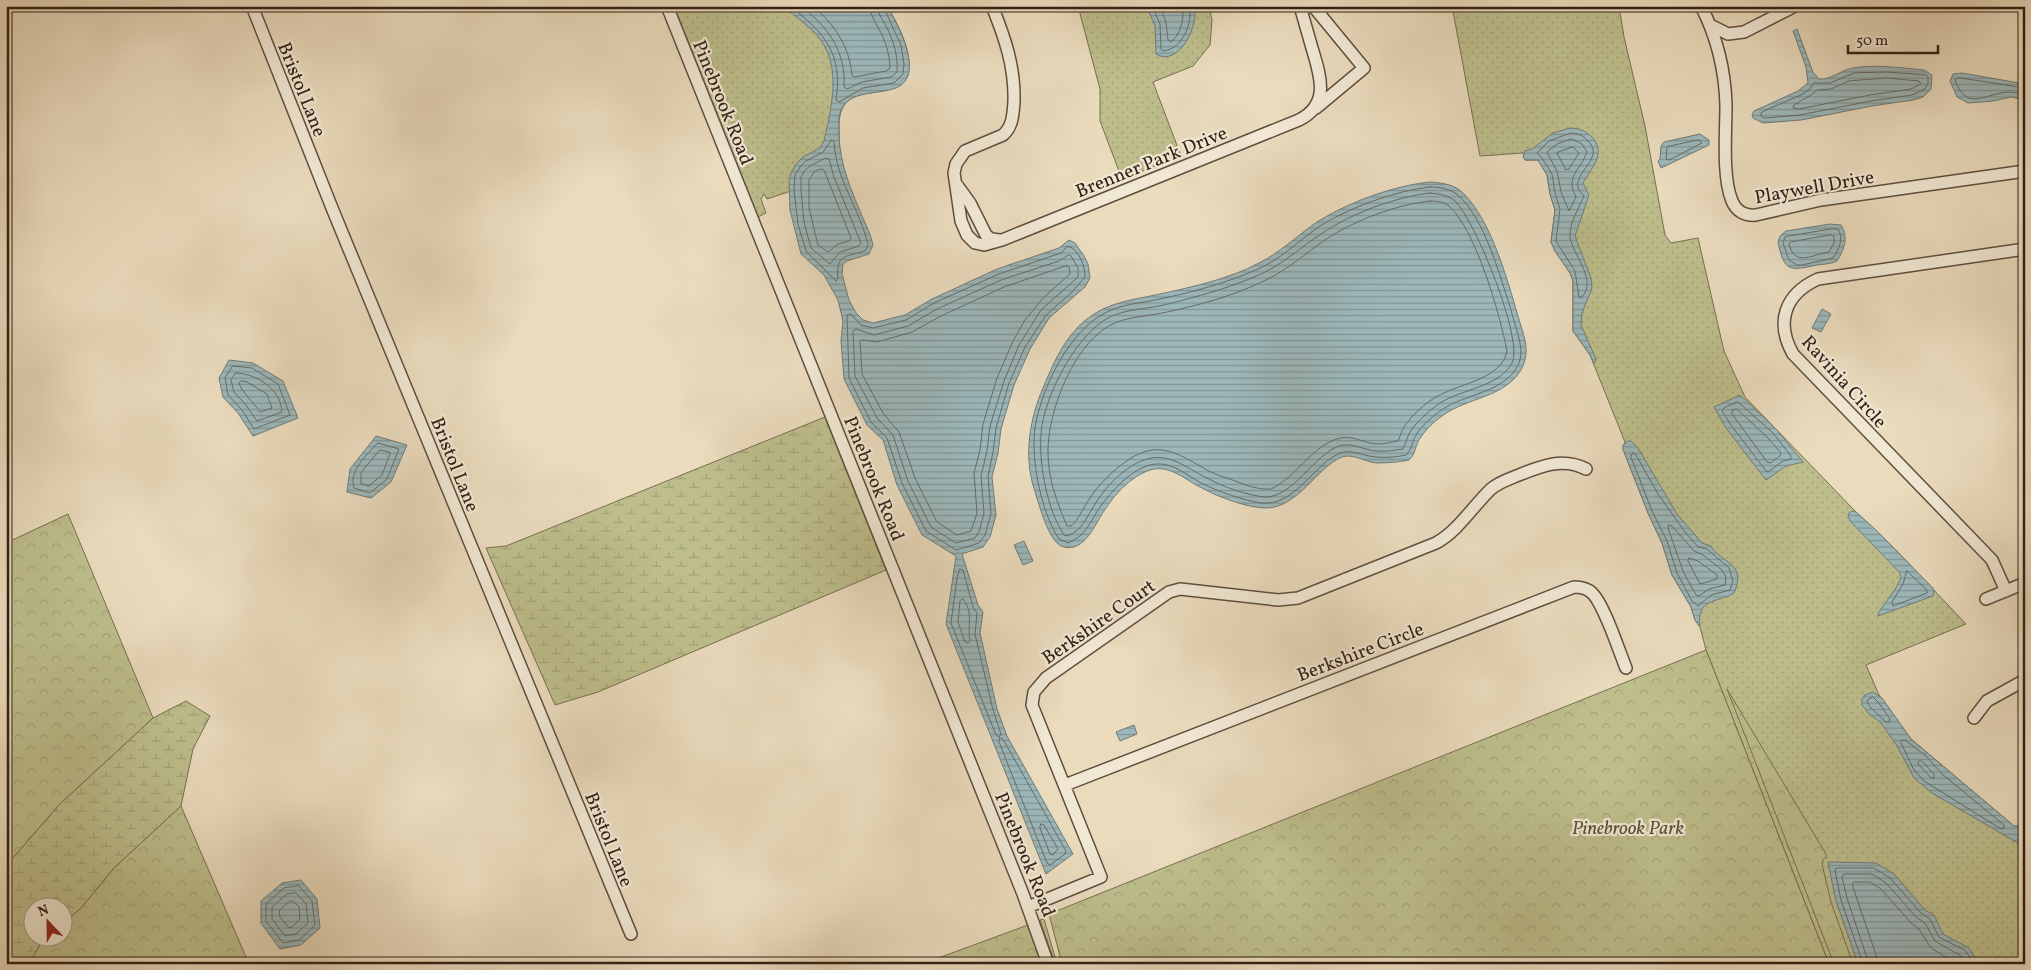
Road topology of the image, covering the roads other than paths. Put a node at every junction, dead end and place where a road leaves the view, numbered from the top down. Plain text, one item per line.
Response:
1 (252, 6) edge
2 (667, 6) edge
3 (992, 6) edge
4 (1300, 6) edge
5 (1313, 6) edge
6 (1701, 6) edge
7 (1795, 6) edge
8 (1710, 25) junction
9 (1311, 112) junction
10 (2025, 171) edge
11 (956, 184) junction
12 (1002, 240) junction
13 (2025, 249) edge
14 (1586, 470) dead end
15 (2025, 583) edge
16 (2006, 591) junction
17 (1986, 599) dead end
18 (1626, 668) dead end
19 (2025, 680) edge
20 (1974, 718) dead end
21 (1064, 785) junction
22 (1028, 907) junction
23 (631, 934) dead end
24 (1048, 964) edge

1 - 23 street, Bristol Lane
2 - 22 street, Pinebrook Road
3 - 11 street, Brenner Park Drive
4 - 9 street
5 - 9 street, Brenner Park Drive
6 - 8 street, Playwell Drive
7 - 8 street
8 - 10 street, Playwell Drive
9 - 12 street, Brenner Park Drive
11 - 12 street
11 - 12 street, Brenner Park Drive
13 - 16 street, Ravinia Circle
14 - 21 street, Berkshire Court
15 - 16 street
16 - 17 street
18 - 21 street, Berkshire Circle
19 - 20 street
21 - 22 street, Berkshire Court
22 - 24 street, Pinebrook Road

